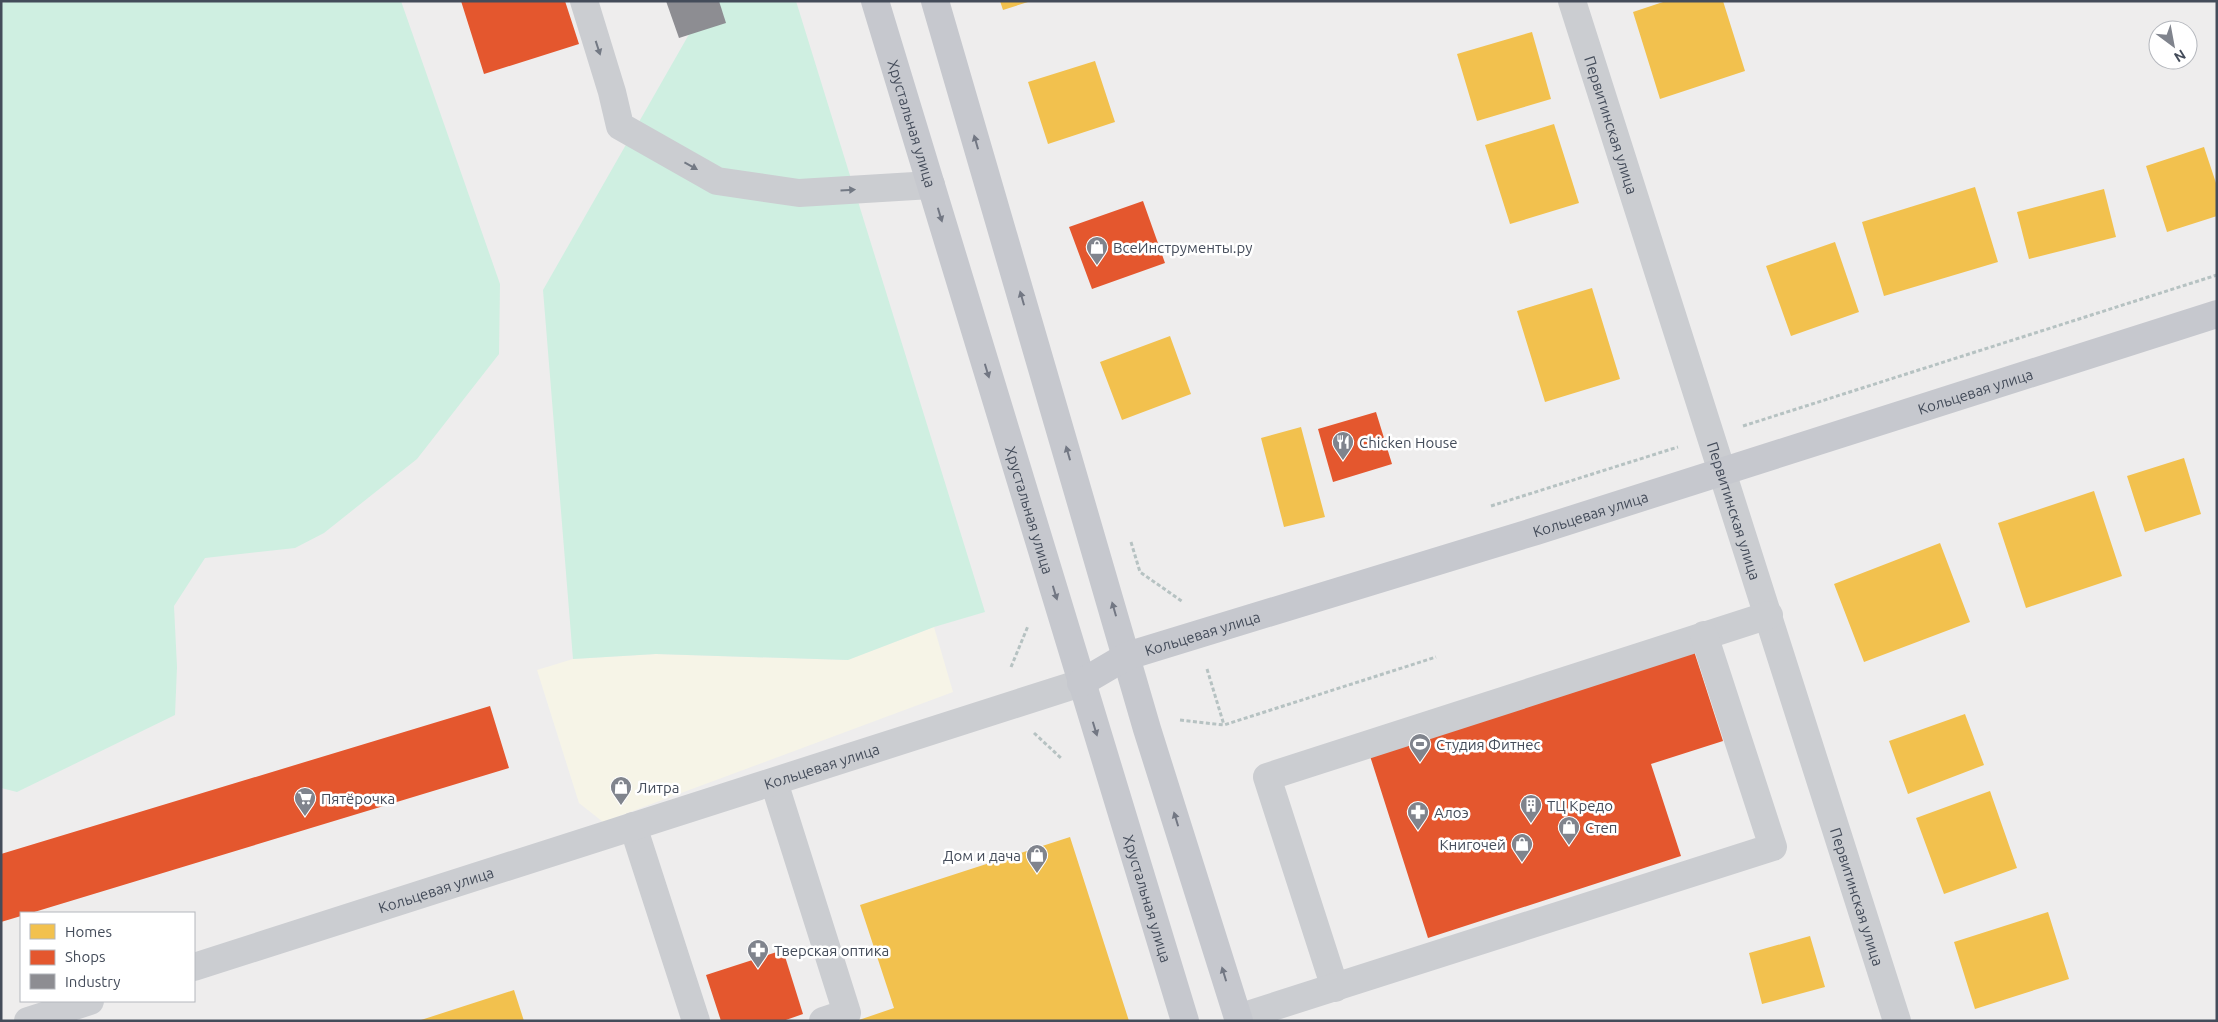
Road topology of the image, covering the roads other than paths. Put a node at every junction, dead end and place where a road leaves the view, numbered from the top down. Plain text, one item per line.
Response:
1 (584, 1) edge
2 (875, 1) edge
3 (934, 1) edge
4 (1572, 1) edge
5 (931, 185) junction
6 (2217, 314) edge
7 (1723, 470) junction
8 (1769, 615) junction
9 (1704, 635) junction
10 (1127, 656) junction
11 (1081, 682) junction
12 (774, 782) junction
13 (634, 826) junction
14 (195, 968) edge
15 (1335, 988) junction
16 (87, 1002) edge
17 (1238, 1020) edge
18 (28, 1021) edge
19 (696, 1021) edge
20 (823, 1021) edge
21 (1185, 1021) edge
22 (1897, 1021) edge

1 -> 5 street
2 - 5 main road, Хрустальная улица
10 -> 3 main road
4 - 7 street, Первитинская улица
5 -> 11 main road, Хрустальная улица
6 - 7 main road, Кольцевая улица
7 - 8 street, Первитинская улица
7 - 10 main road, Кольцевая улица
8 - 9 street
8 - 22 street, Первитинская улица
9 - 15 street
9 - 15 street
10 - 11 main road, Кольцевая улица
17 -> 10 main road
11 - 12 street, Кольцевая улица
11 -> 21 main road, Хрустальная улица
12 - 13 street, Кольцевая улица
12 - 20 street
13 - 14 street, Кольцевая улица
13 - 19 street
15 - 17 street
16 - 18 street

